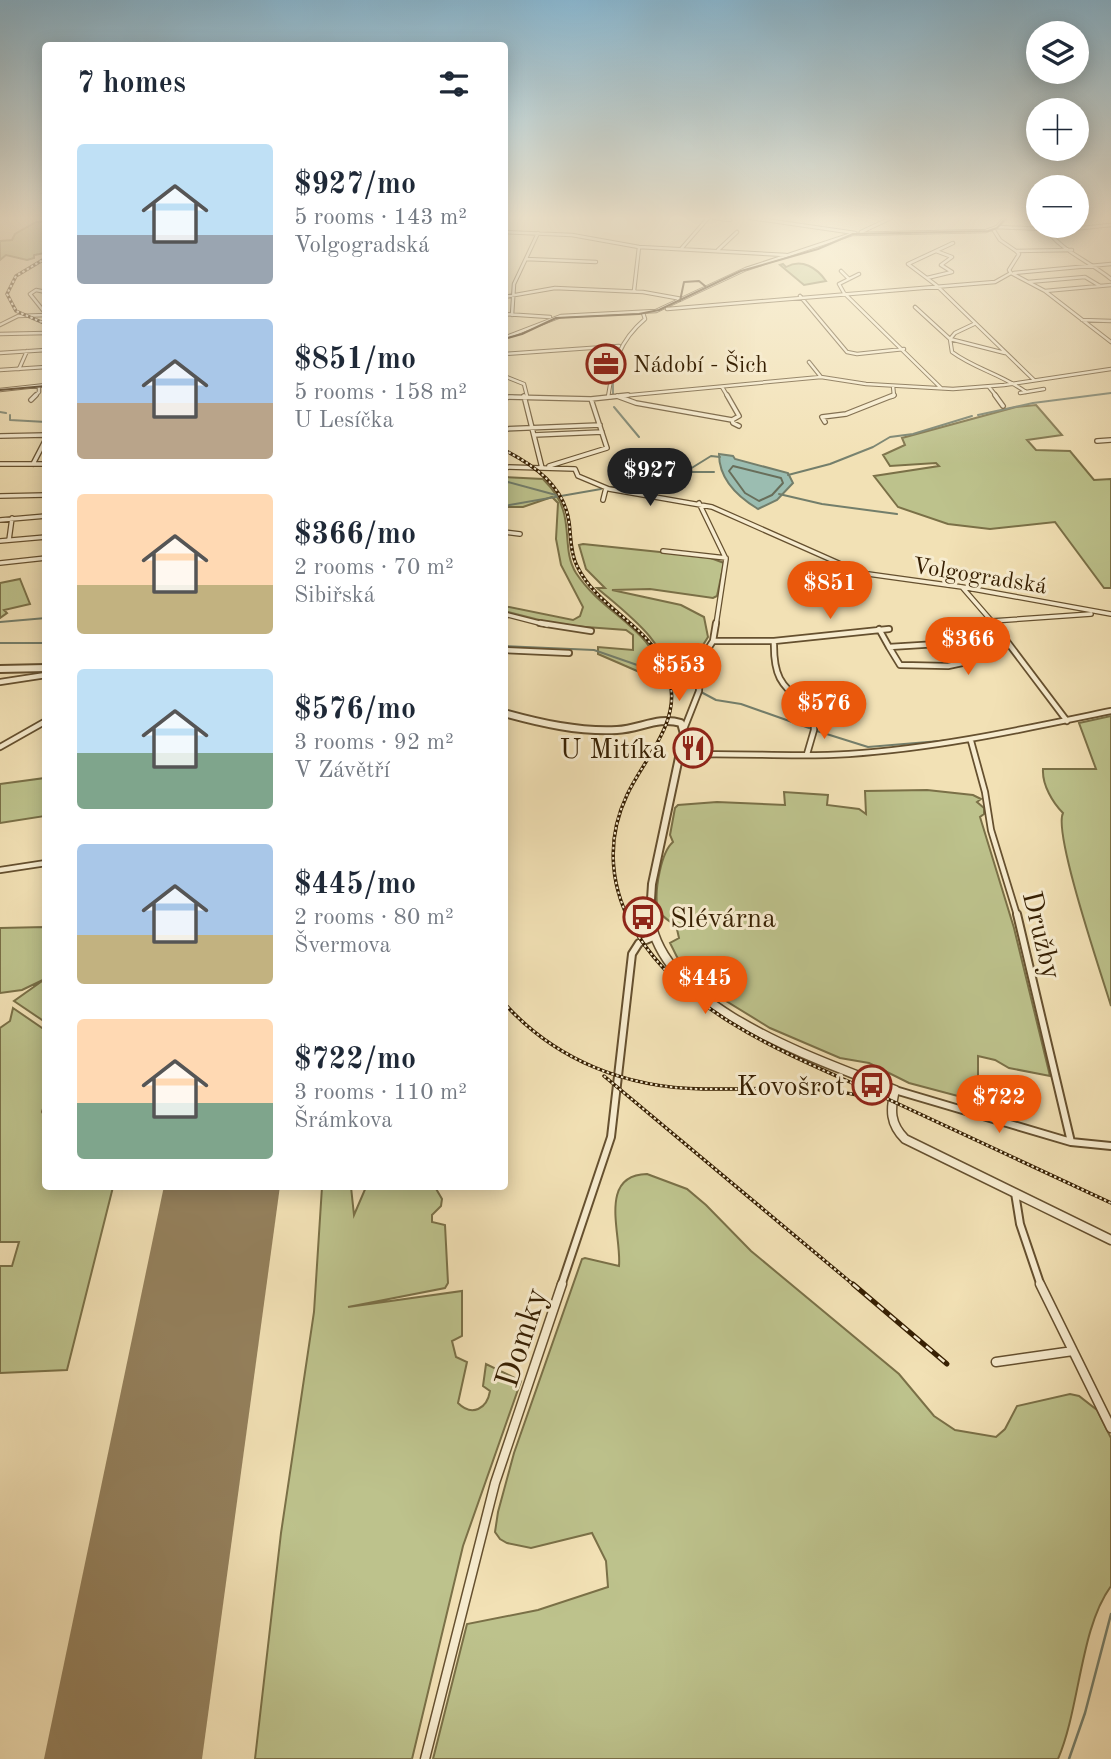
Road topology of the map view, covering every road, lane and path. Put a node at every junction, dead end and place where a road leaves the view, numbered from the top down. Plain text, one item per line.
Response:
1 (513, 300) edge
2 (680, 300) edge
3 (753, 300) edge
4 (803, 300) edge
5 (852, 300) edge
6 (951, 300) edge
7 (1057, 300) edge
8 (915, 307) dead end
9 (663, 308) junction
10 (643, 313) junction
11 (508, 314) edge
12 (42, 315) edge
13 (512, 315) junction
14 (553, 318) junction
15 (1082, 320) junction
16 (1111, 321) edge
17 (974, 324) junction
18 (0, 326) edge
19 (0, 334) edge
20 (42, 334) edge
21 (508, 337) edge
22 (950, 339) junction
23 (1111, 342) edge
24 (619, 346) junction
25 (904, 349) junction
26 (42, 350) edge
27 (27, 351) junction
28 (0, 353) edge
29 (1006, 353) junction
30 (508, 354) edge
31 (809, 362) dead end
32 (42, 367) edge
33 (19, 369) junction
34 (1111, 369) edge
35 (0, 370) edge
36 (821, 377) junction
37 (508, 378) edge
38 (1034, 380) junction
39 (1015, 383) junction
40 (40, 386) joint
41 (893, 386) junction
42 (722, 387) junction
43 (989, 387) junction
44 (942, 388) junction
45 (1044, 389) dead end
46 (0, 390) edge
47 (1026, 392) junction
48 (1020, 393) dead end
49 (526, 396) junction
50 (617, 396) junction
51 (508, 397) edge
52 (608, 397) junction
53 (592, 399) junction
54 (31, 400) dead end
55 (845, 406) dead end
56 (1003, 406) dead end
57 (848, 410) junction
58 (732, 420) junction
59 (825, 422) dead end
60 (600, 425) junction
61 (739, 426) dead end
62 (532, 428) junction
63 (508, 429) edge
64 (602, 432) junction
65 (534, 435) junction
66 (0, 436) edge
67 (42, 437) edge
68 (1111, 440) edge
69 (1097, 441) dead end
70 (42, 445) edge
71 (0, 464) edge
72 (33, 464) junction
73 (42, 464) edge
74 (508, 467) edge
75 (542, 468) junction
76 (606, 488) junction
77 (42, 495) edge
78 (0, 496) edge
79 (603, 500) dead end
80 (699, 503) junction
81 (42, 516) edge
82 (12, 518) junction
83 (0, 520) edge
84 (508, 532) edge
85 (520, 534) dead end
86 (42, 537) edge
87 (9, 540) junction
88 (0, 541) edge
89 (663, 551) dead end
90 (42, 558) edge
91 (726, 558) junction
92 (0, 563) edge
93 (962, 587) junction
94 (1094, 613) junction
95 (1111, 614) edge
96 (508, 615) edge
97 (992, 621) junction
98 (879, 629) junction
99 (889, 629) dead end
100 (592, 631) dead end
101 (713, 641) junction
102 (774, 641) junction
103 (889, 647) junction
104 (508, 650) edge
105 (569, 653) dead end
106 (42, 668) edge
107 (0, 669) edge
108 (42, 676) edge
109 (0, 682) edge
110 (1111, 711) edge
111 (508, 714) edge
112 (1067, 721) junction
113 (42, 723) edge
114 (684, 729) junction
115 (971, 741) junction
116 (0, 747) edge
117 (807, 754) junction
118 (679, 755) junction
119 (42, 864) edge
120 (0, 870) edge
121 (653, 937) junction
122 (895, 1090) junction
123 (1071, 1142) junction
124 (1111, 1146) edge
125 (1015, 1193) junction
126 (1111, 1241) edge
127 (1073, 1351) junction
128 (996, 1362) dead end
129 (1111, 1428) edge
130 (425, 1759) edge

1 - 13 street
2 - 9 street
3 - 9 street
4 - 25 street
5 - 25 street
6 - 17 street
7 - 15 street
8 - 22 street
9 - 10 street
10 - 14 street
10 - 24 street
11 - 13 street
12 - 18 street
13 - 14 street
14 - 21 street
15 - 16 street
15 - 23 street
17 - 22 street
17 - 29 street
19 - 20 street
22 - 29 street
22 - 39 street
24 - 30 street
24 - 52 street
25 - 44 street
26 - 27 street
27 - 28 street
27 - 33 street
29 - 38 street
31 - 36 street
32 - 33 street
33 - 35 street
34 - 38 street
36 - 41 street
36 - 42 street
37 - 49 street
38 - 39 street
39 - 43 street
39 - 47 street
40 - 46 street
40 - 54 street
41 - 44 street
41 - 57 street
42 - 50 street
42 - 58 street
43 - 44 street
43 - 56 street
45 - 47 street
47 - 48 street
49 - 51 street
49 - 53 street
49 - 62 street
50 - 52 street
50 - 58 street
52 - 53 street
53 - 60 street
55 - 57 street
57 - 59 street
58 - 61 street
60 - 62 street
60 - 64 street
62 - 63 street
62 - 65 street
64 - 65 street
64 - 75 street
65 - 75 street
66 - 67 street
68 - 69 street
70 - 72 street
71 - 72 street
72 - 73 street
74 - 75 street, Volgogradská
75 - 76 street, Volgogradská
76 - 79 street
76 - 80 street, Volgogradská
77 - 78 street
80 - 91 street
80 - 93 street, Volgogradská
81 - 82 street
82 - 83 street
82 - 87 street
84 - 85 street
86 - 87 street
87 - 88 street
89 - 91 street
90 - 92 street
91 - 101 street
93 - 94 street, Volgogradská
93 - 97 street
94 - 95 street, Volgogradská
94 - 97 street
96 - 100 street
97 - 112 street
98 - 99 street
98 - 102 street
98 - 103 street
101 - 102 street
101 - 114 street
102 - 117 street
103 - 103 street
104 - 105 street
106 - 107 street
108 - 109 street
110 - 112 street
111 - 114 street
112 - 115 street
113 - 116 street
114 - 118 street
115 - 117 street
115 - 123 street, Družby
117 - 118 street
118 - 121 street
119 - 120 street
121 - 122 street
121 - 130 street, Domky
122 - 123 street
122 - 125 street
123 - 124 street
125 - 126 street
125 - 127 street
127 - 128 street
127 - 129 street

